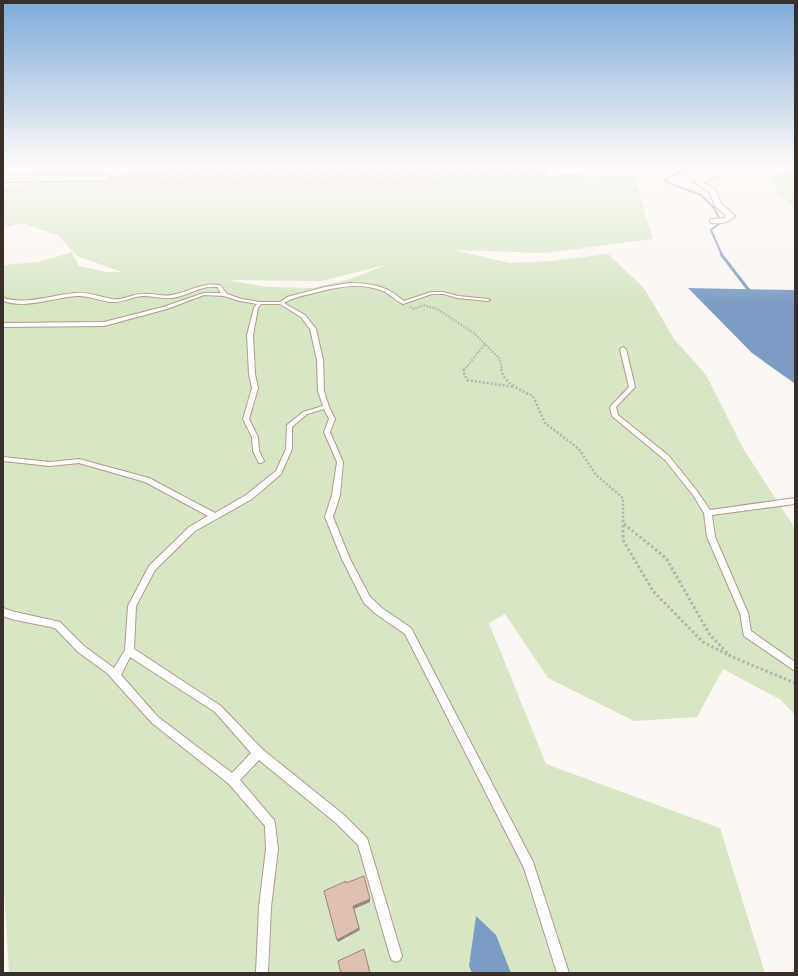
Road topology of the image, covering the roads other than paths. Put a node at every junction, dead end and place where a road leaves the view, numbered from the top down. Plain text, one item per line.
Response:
1 (727, 213) edge
2 (714, 221) dead end
3 (225, 295) junction
4 (3, 299) edge
5 (488, 300) dead end
6 (260, 303) junction
7 (281, 303) junction
8 (3, 325) edge
9 (623, 349) dead end
10 (326, 407) junction
11 (3, 459) edge
12 (261, 461) dead end
13 (795, 501) edge
14 (708, 513) junction
15 (214, 516) junction
16 (3, 612) edge
17 (129, 651) junction
18 (795, 667) edge
19 (115, 676) junction
20 (258, 753) junction
21 (233, 780) junction
22 (396, 956) dead end
23 (262, 973) edge
24 (563, 973) edge

1 - 2 street
3 - 4 lane
3 - 6 lane
3 - 8 lane
5 - 7 lane
6 - 7 lane
6 - 12 lane
7 - 10 lane
9 - 14 lane
10 - 15 lane
10 - 24 lane
11 - 15 lane
13 - 14 lane
14 - 18 lane
15 - 17 lane
16 - 19 lane
17 - 19 lane
17 - 20 lane
19 - 21 lane
20 - 21 lane
20 - 22 lane
21 - 23 lane

